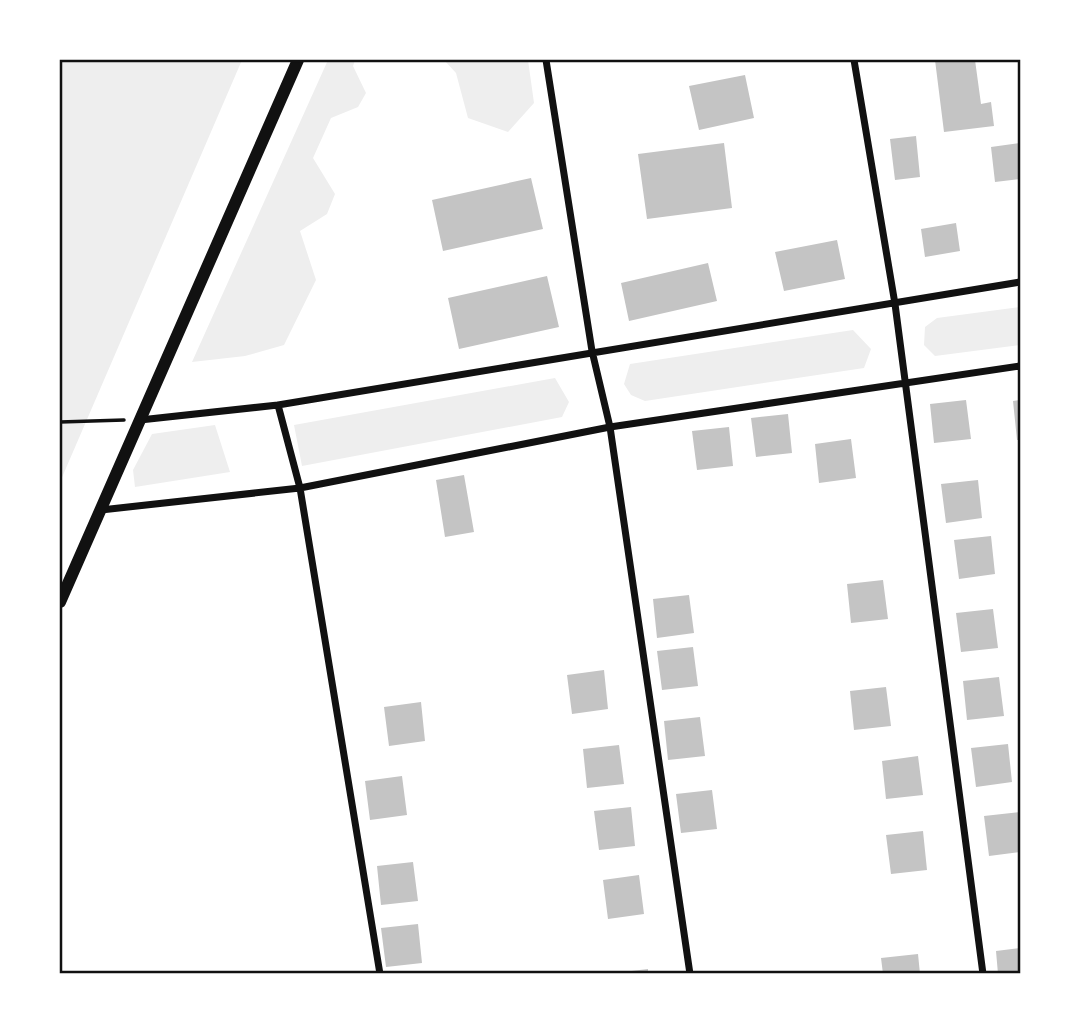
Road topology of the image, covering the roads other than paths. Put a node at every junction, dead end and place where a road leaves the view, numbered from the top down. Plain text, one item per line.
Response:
1 (298, 60) edge
2 (546, 60) edge
3 (855, 60) edge
4 (1020, 282) edge
5 (895, 304) junction
6 (592, 351) junction
7 (1020, 366) edge
8 (903, 381) junction
9 (278, 405) junction
10 (140, 420) junction
11 (610, 427) junction
12 (300, 488) junction
13 (100, 510) junction
14 (60, 602) edge
15 (380, 974) edge
16 (690, 974) edge
17 (983, 974) edge

1 - 10 main road
2 - 6 street
3 - 5 street
4 - 5 street
5 - 6 street
5 - 8 street
6 - 9 street
6 - 11 street
7 - 8 street
8 - 11 street
8 - 17 street
9 - 10 street
9 - 12 street
10 - 13 main road
11 - 12 street
11 - 16 street
12 - 13 street
12 - 15 street
13 - 14 main road

